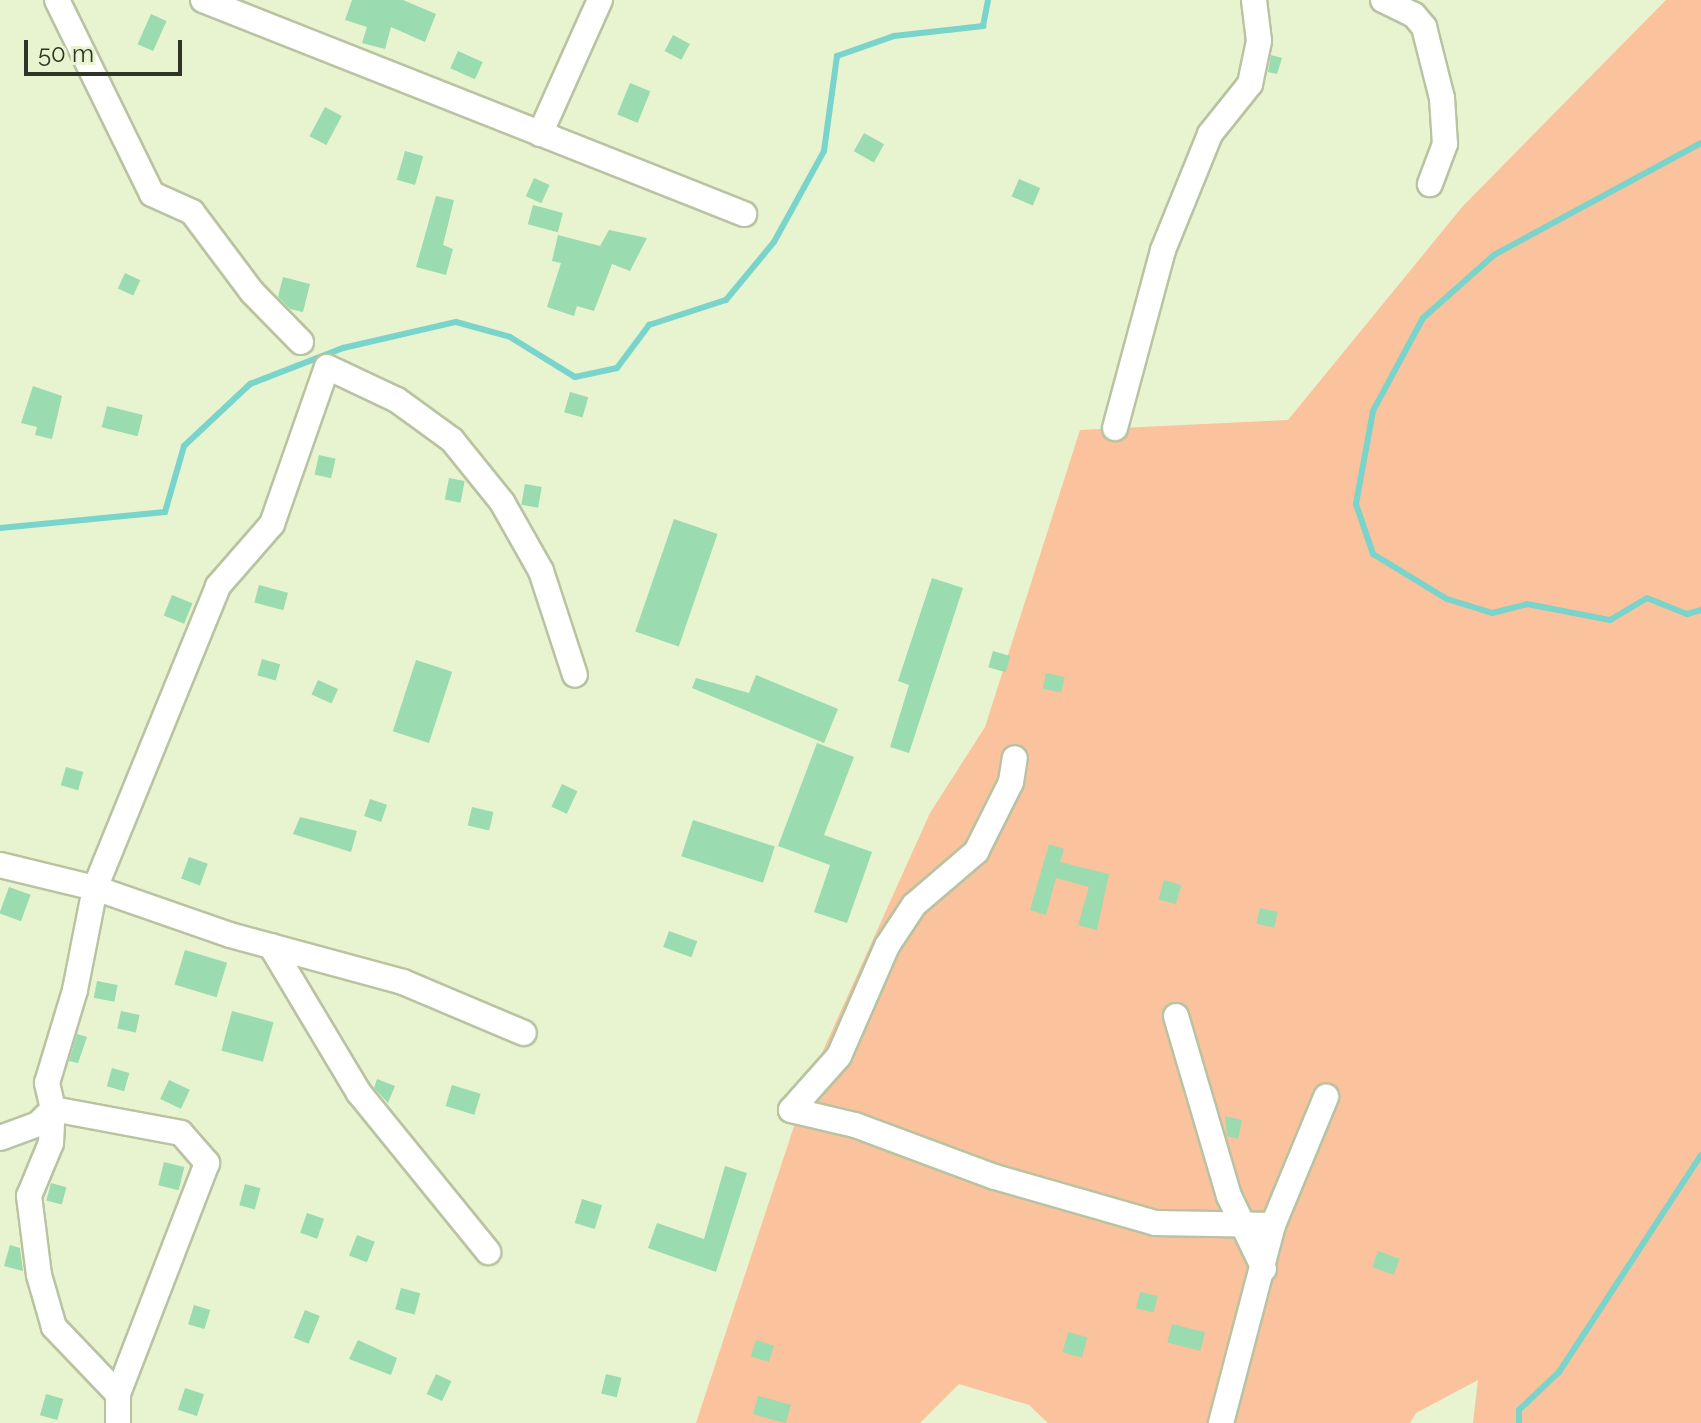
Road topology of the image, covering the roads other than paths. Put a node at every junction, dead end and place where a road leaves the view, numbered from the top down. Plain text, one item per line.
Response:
1 (57, 0) edge
2 (600, 0) edge
3 (1254, 0) edge
4 (1383, 0) edge
5 (199, 1) edge
6 (540, 134) junction
7 (1430, 184) dead end
8 (744, 214) dead end
9 (301, 342) dead end
10 (1115, 428) dead end
11 (575, 675) dead end
12 (1015, 758) dead end
13 (0, 865) edge
14 (95, 888) junction
15 (271, 946) junction
16 (1176, 1016) dead end
17 (524, 1033) dead end
18 (1326, 1097) dead end
19 (53, 1109) junction
20 (0, 1138) edge
21 (1273, 1225) junction
22 (1241, 1226) junction
23 (488, 1252) dead end
24 (1264, 1269) junction
25 (118, 1394) junction
26 (118, 1423) edge
27 (1221, 1423) edge

1 - 9 street
2 - 6 street
3 - 10 street
4 - 7 street
5 - 6 street
6 - 8 street
11 - 14 street
12 - 22 street
13 - 14 street
14 - 15 street
14 - 19 street
15 - 17 street
15 - 23 street
16 - 22 street
18 - 21 street
19 - 20 street
19 - 25 street
19 - 25 street
21 - 22 street
21 - 24 street
22 - 24 street
24 - 27 street
25 - 26 street

